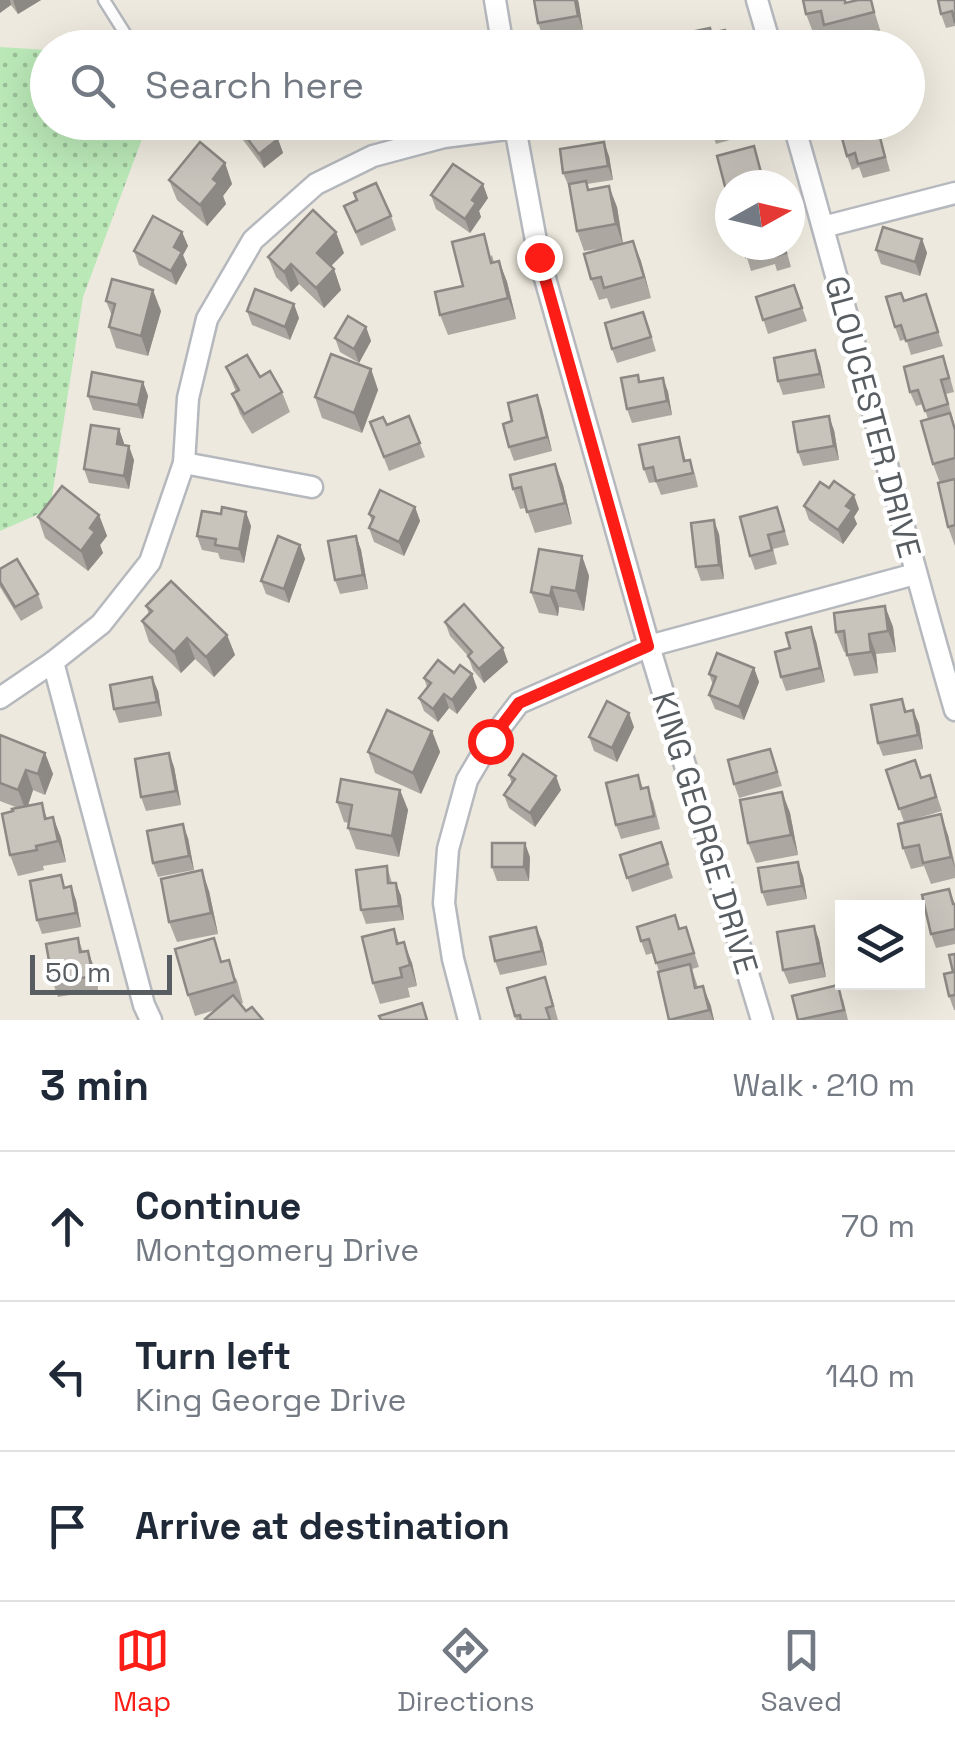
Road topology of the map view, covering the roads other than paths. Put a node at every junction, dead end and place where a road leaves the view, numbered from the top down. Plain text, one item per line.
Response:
1 (104, 0) edge
2 (496, 0) edge
3 (757, 0) edge
4 (123, 30) edge
5 (500, 30) edge
6 (766, 30) edge
7 (433, 140) edge
8 (518, 140) edge
9 (798, 140) edge
10 (955, 193) edge
11 (823, 226) junction
12 (184, 463) junction
13 (312, 486) dead end
14 (915, 574) junction
15 (648, 646) junction
16 (53, 662) junction
17 (0, 698) edge
18 (955, 710) edge
19 (151, 1020) edge
20 (470, 1020) edge
21 (762, 1020) edge

1 - 4 lane
2 - 5 street
3 - 6 street
7 - 12 street
8 - 15 street, KING GEORGE DRIVE
9 - 11 street, GLOUCESTER DRIVE
10 - 11 street
11 - 14 street, GLOUCESTER DRIVE
12 - 13 street
12 - 16 street
14 - 15 street
14 - 18 street, GLOUCESTER DRIVE
15 - 20 street
15 - 21 street, KING GEORGE DRIVE
16 - 17 street
16 - 19 street

